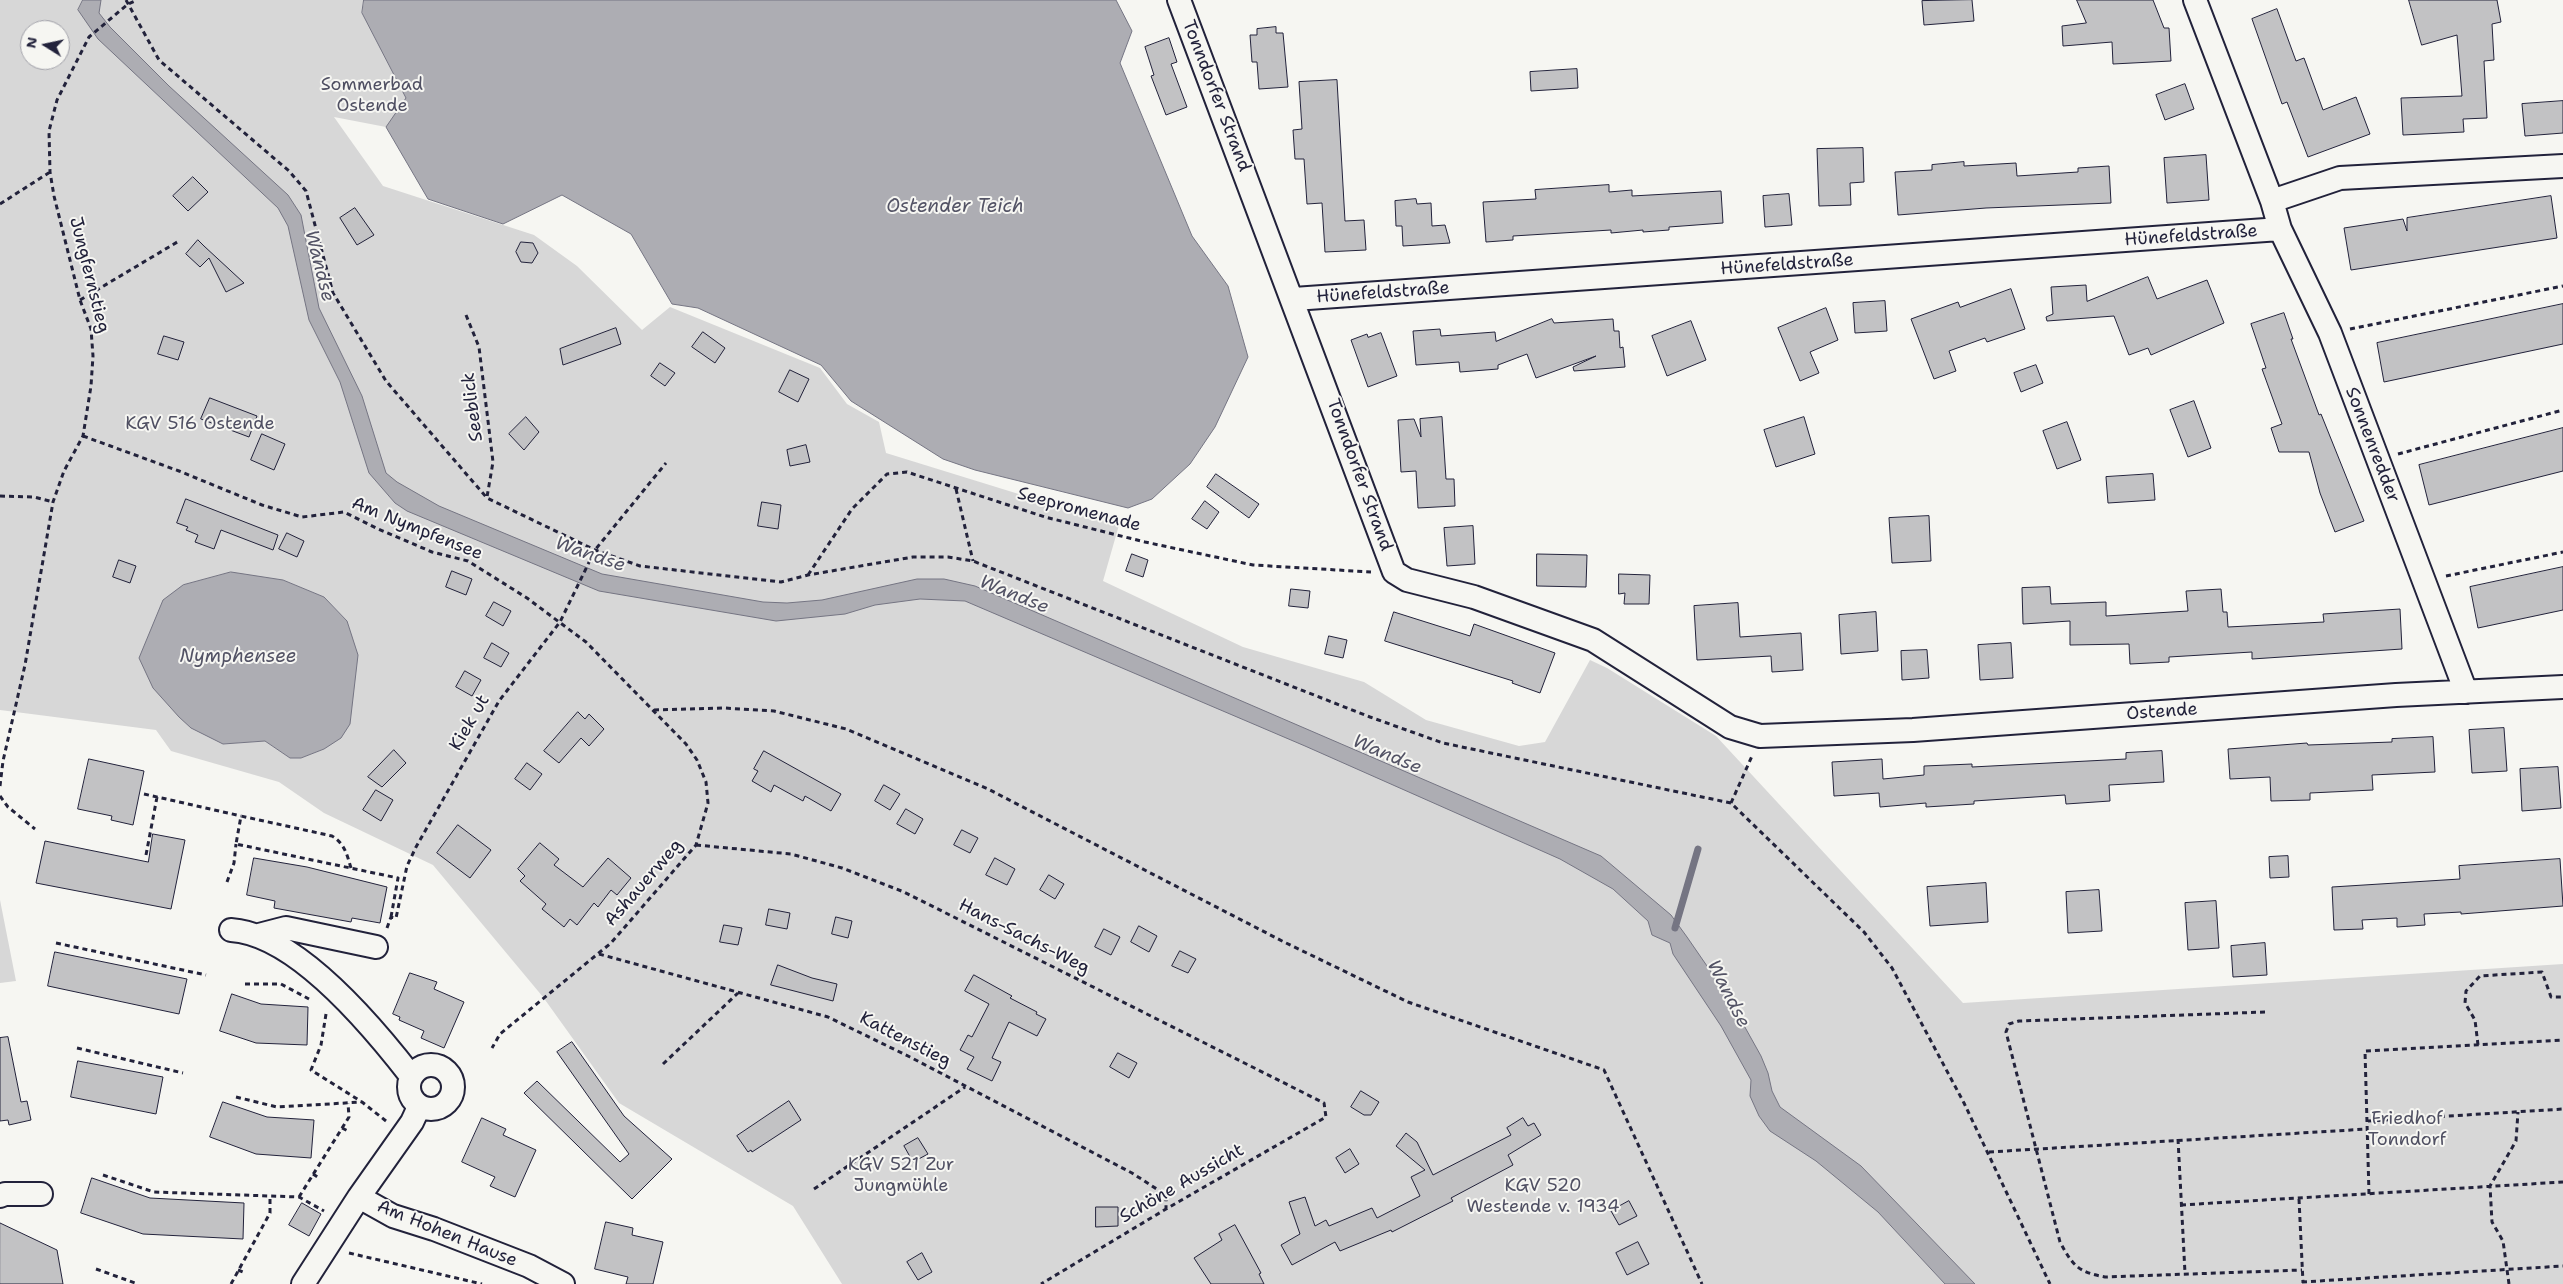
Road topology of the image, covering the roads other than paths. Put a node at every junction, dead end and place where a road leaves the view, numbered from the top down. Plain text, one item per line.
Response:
1 (1180, 0) edge
2 (2195, 0) edge
3 (2563, 166) edge
4 (2272, 201) junction
5 (2280, 229) junction
6 (1294, 300) junction
7 (2563, 687) edge
8 (2466, 692) junction
9 (1760, 736) joint
10 (231, 930) dead end
11 (259, 936) junction
12 (376, 947) road end
13 (411, 1076) junction
14 (419, 1107) junction
15 (41, 1194) dead end
16 (0, 1196) edge
17 (359, 1197) junction
18 (303, 1284) edge
19 (563, 1284) edge

1 - 6 street, Tonndorfer Strand
2 - 4 street, Sonnenredder
3 - 4 street
4 - 5 street, Sonnenredder
5 - 6 street, Hünefeldstraße
5 - 8 street, Sonnenredder
6 - 9 street, Tonndorfer Strand
7 - 8 street, Ostende
8 - 9 street, Ostende
10 - 11 street
11 - 12 street
11 - 13 street
13 - 14 street
13 - 14 street
14 - 17 street, Am Hohen Hause
15 - 16 street
17 - 18 street, Am Hohen Hause
17 - 19 street, Am Hohen Hause

